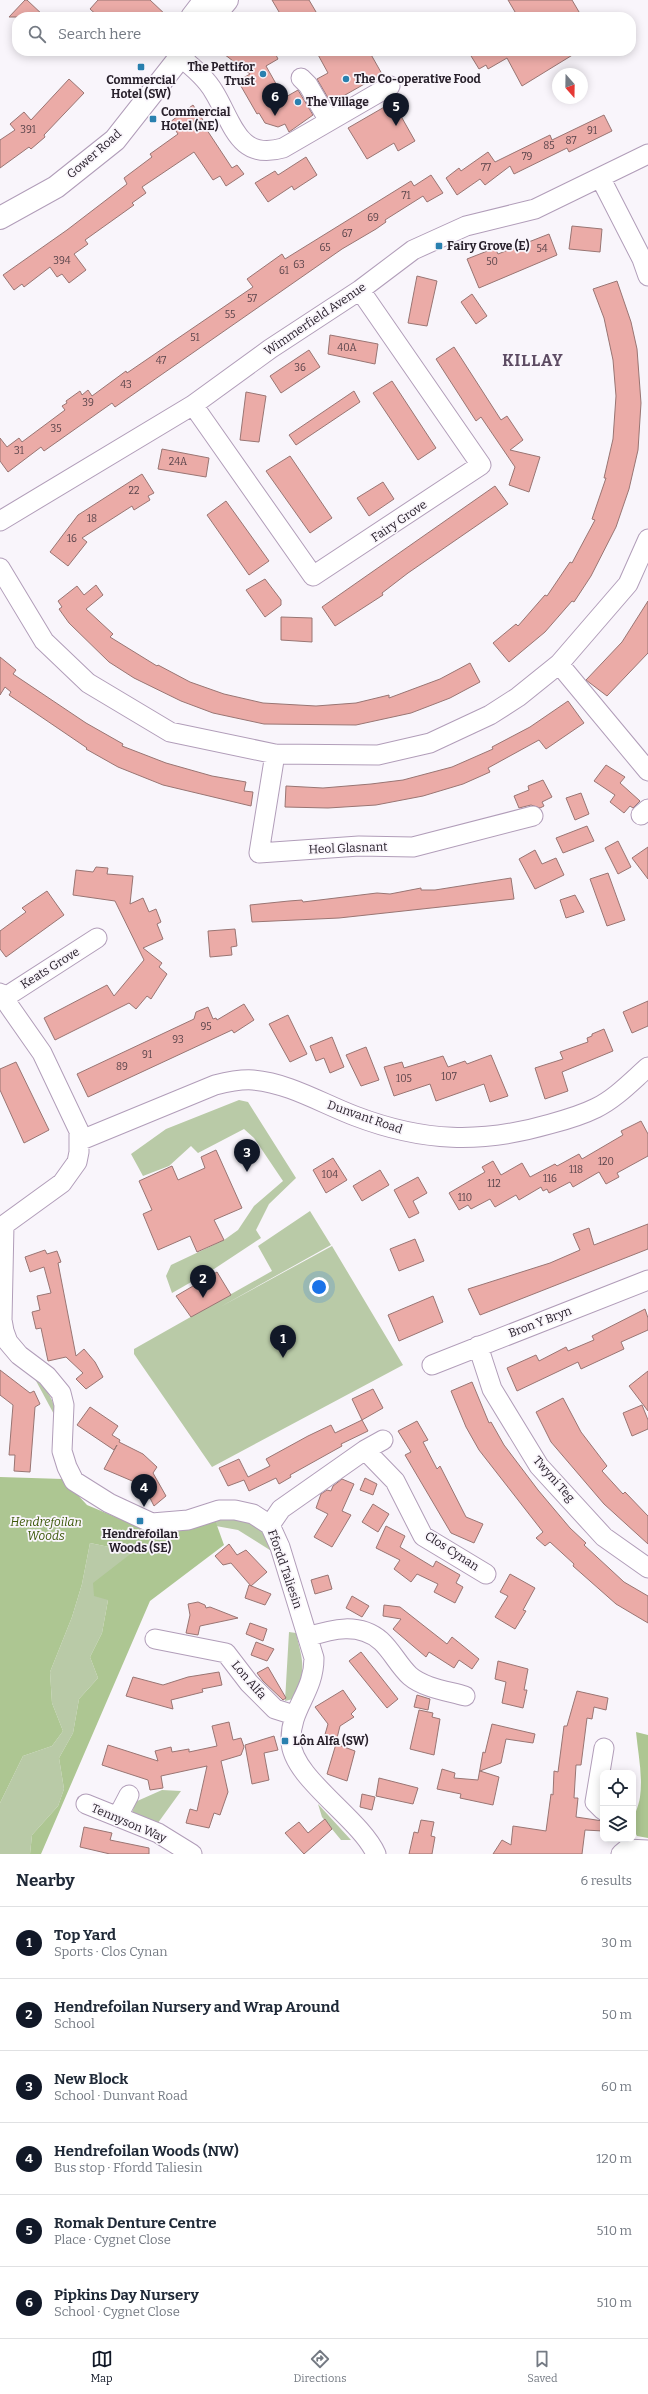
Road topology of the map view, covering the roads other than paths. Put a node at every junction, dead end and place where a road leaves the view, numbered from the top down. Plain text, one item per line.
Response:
1 (205, 0) edge
2 (227, 0) edge
3 (196, 12) edge
4 (217, 12) edge
5 (181, 56) edge
6 (185, 56) edge
7 (301, 78) dead end
8 (390, 86) dead end
9 (329, 121) junction
10 (648, 154) edge
11 (601, 179) junction
12 (0, 218) edge
13 (648, 276) edge
14 (360, 290) junction
15 (193, 405) junction
16 (0, 521) edge
17 (648, 540) edge
18 (0, 568) edge
19 (559, 664) junction
20 (276, 754) junction
21 (648, 771) edge
22 (533, 816) dead end
23 (97, 938) dead end
24 (2, 995) edge
25 (648, 1067) edge
26 (79, 1141) junction
27 (2, 1224) edge
28 (648, 1280) edge
29 (1, 1320) edge
30 (478, 1346) junction
31 (432, 1365) dead end
32 (383, 1440) dead end
33 (365, 1450) junction
34 (270, 1525) junction
35 (648, 1568) edge
36 (486, 1574) dead end
37 (308, 1637) junction
38 (155, 1639) dead end
39 (465, 1696) dead end
40 (294, 1715) junction
41 (604, 1748) dead end
42 (129, 1795) dead end
43 (86, 1804) dead end
44 (600, 1807) edge
45 (118, 1816) junction
46 (624, 1847) edge
47 (648, 1850) edge
48 (192, 1854) edge
49 (376, 1854) edge

1 - 3 main road
2 - 4 main road
5 - 12 main road, Gower Road
6 - 9 street
7 - 9 street
8 - 9 street
10 - 11 street, Wimmerfield Avenue
11 - 13 street
11 - 14 street, Wimmerfield Avenue
14 - 15 street, Wimmerfield Avenue
14 - 15 street, Fairy Grove
15 - 16 street, Wimmerfield Avenue
17 - 19 street
18 - 20 street
19 - 20 street
19 - 21 street
20 - 22 street, Heol Glasnant
23 - 24 street, Keats Grove
24 - 26 street, Ffordd Taliesin
25 - 26 street, Dunvant Road
26 - 27 street, Ffordd Taliesin
27 - 29 street, Ffordd Taliesin
28 - 30 street, Bron Y Bryn
29 - 34 street, Ffordd Taliesin
30 - 31 street, Bron Y Bryn
30 - 35 street, Twyni Teg
32 - 33 street
33 - 34 street
33 - 36 street, Clos Cynan
34 - 37 street, Ffordd Taliesin
37 - 39 street
37 - 40 street, Ffordd Taliesin
38 - 40 street, Lon Alfa
40 - 49 street, Ffordd Taliesin
41 - 44 street
42 - 45 street
43 - 45 street, Tennyson Way
45 - 48 street, Tennyson Way
46 - 47 street

